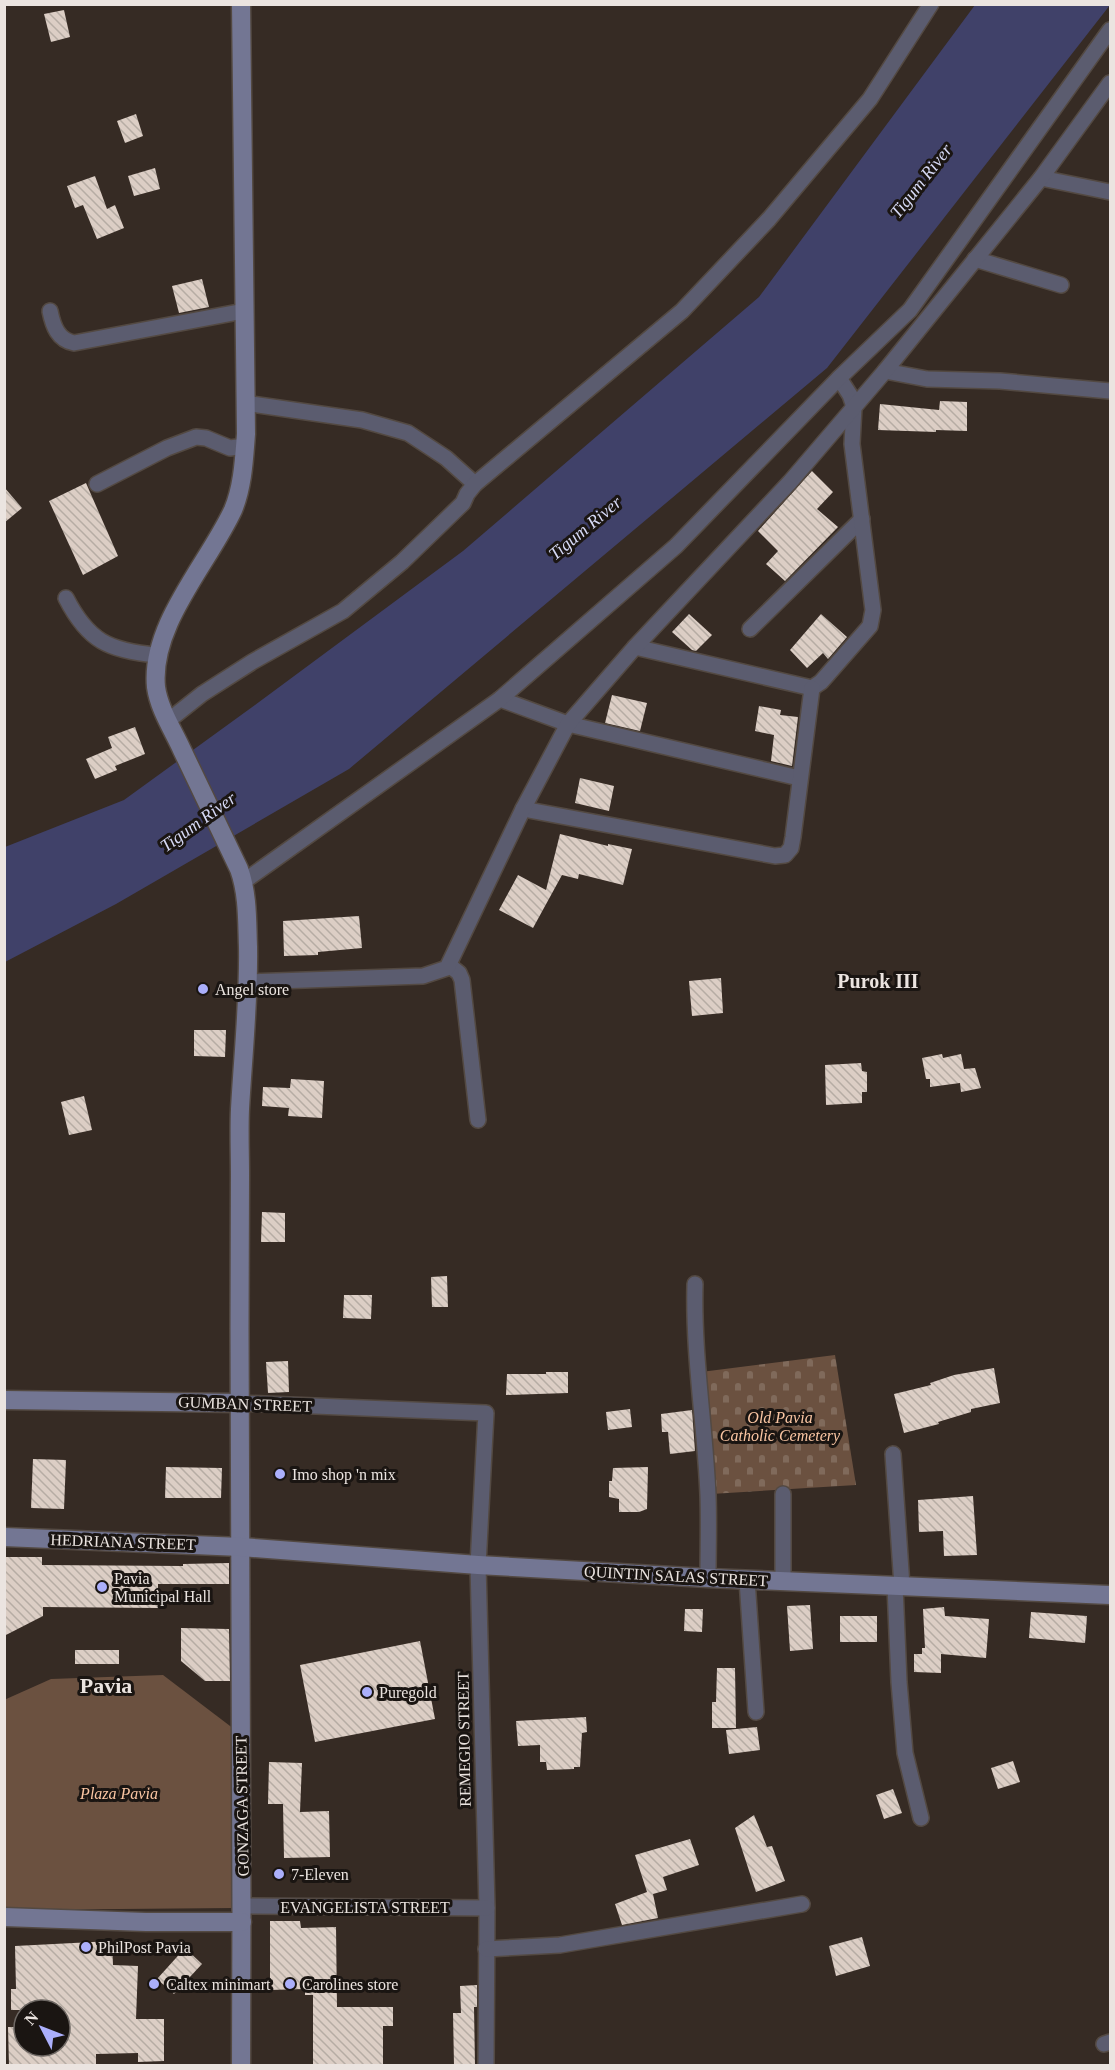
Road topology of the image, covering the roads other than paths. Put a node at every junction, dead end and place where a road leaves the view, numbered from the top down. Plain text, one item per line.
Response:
1 (241, 4) edge
2 (931, 4) edge
3 (1110, 30) edge
4 (1110, 83) edge
5 (1103, 106) edge
6 (1041, 178) junction
7 (1110, 192) edge
8 (975, 259) junction
9 (1061, 285) dead end
10 (50, 311) dead end
11 (244, 312) junction
12 (885, 371) junction
13 (839, 378) junction
14 (1110, 391) edge
15 (245, 403) junction
16 (854, 406) junction
17 (245, 446) junction
18 (97, 484) dead end
19 (476, 484) junction
20 (862, 519) junction
21 (66, 598) dead end
22 (750, 629) dead end
23 (635, 647) junction
24 (157, 655) junction
25 (812, 688) junction
26 (500, 699) junction
27 (567, 724) junction
28 (171, 727) junction
29 (799, 778) junction
30 (523, 808) junction
31 (241, 876) junction
32 (449, 965) junction
33 (249, 982) junction
34 (478, 1120) dead end
35 (695, 1284) dead end
36 (4, 1400) edge
37 (239, 1403) junction
38 (486, 1413) joint
39 (893, 1454) dead end
40 (783, 1494) dead end
41 (4, 1537) edge
42 (242, 1547) junction
43 (478, 1565) junction
44 (708, 1578) junction
45 (747, 1580) junction
46 (783, 1581) junction
47 (899, 1586) junction
48 (1110, 1595) edge
49 (756, 1712) dead end
50 (921, 1818) dead end
51 (802, 1904) dead end
52 (487, 1908) junction
53 (242, 1914) junction
54 (4, 1917) edge
55 (486, 1949) junction
56 (241, 2066) edge
57 (486, 2066) edge

1 - 11 main road
2 - 19 street
3 - 13 street
4 - 5 street
5 - 6 street
6 - 7 street
6 - 8 street
8 - 9 street
8 - 12 street
10 - 11 street
11 - 15 main road
12 - 14 street
12 - 16 street
13 - 16 street
13 - 26 street
15 - 17 main road
15 - 19 street
16 - 20 street
16 - 23 street
17 - 18 street
17 - 24 main road
19 - 28 street
20 - 22 street
20 - 25 street
21 - 24 street
23 - 25 street
23 - 27 street
24 - 28 main road
25 - 29 street
26 - 27 street
26 - 31 street
27 - 29 street
27 - 30 street
28 - 31 main road
29 - 30 street
30 - 32 street
31 - 33 main road, GONZAGA STREET
32 - 33 street
32 - 34 street
33 - 37 main road, GONZAGA STREET
35 - 44 street
36 - 37 main road, GUMBAN STREET
37 - 38 street, GUMBAN STREET
37 - 42 main road, GONZAGA STREET
38 - 43 street, REMEGIO STREET
39 - 47 street
40 - 46 street
41 - 42 main road, HEDRIANA STREET
42 - 43 main road, QUINTIN SALAS STREET
42 - 53 main road, GONZAGA STREET
43 - 44 main road, QUINTIN SALAS STREET
43 - 52 street, REMEGIO STREET
44 - 45 main road, QUINTIN SALAS STREET
45 - 46 main road, QUINTIN SALAS STREET
45 - 49 street
46 - 47 main road, QUINTIN SALAS STREET
47 - 48 main road, QUINTIN SALAS STREET
47 - 50 street
51 - 55 street
52 - 53 street, EVANGELISTA STREET
52 - 55 street, REMEGIO STREET
53 - 54 main road, EVANGELISTA STREET
53 - 56 main road, GONZAGA STREET
55 - 57 street, REMEGIO STREET

